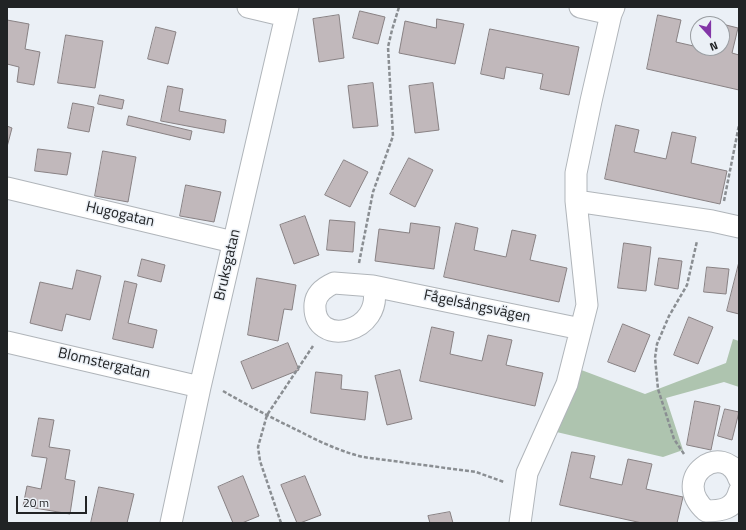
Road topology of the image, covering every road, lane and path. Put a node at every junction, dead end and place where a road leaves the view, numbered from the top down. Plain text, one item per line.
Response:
1 (248, 7) edge
2 (399, 7) edge
3 (580, 7) edge
4 (287, 11) edge
5 (612, 11) edge
6 (739, 125) edge
7 (7, 188) edge
8 (576, 201) junction
9 (712, 221) junction
10 (739, 227) edge
11 (233, 242) junction
12 (364, 285) junction
13 (326, 328) junction
14 (581, 329) junction
15 (7, 342) edge
16 (200, 387) junction
17 (267, 415) junction
18 (698, 471) junction
19 (739, 479) edge
20 (525, 489) junction
21 (739, 492) edge
22 (701, 517) edge
23 (524, 522) edge
24 (170, 523) edge
25 (281, 523) edge

1 - 4 street
2 - 12 path
3 - 5 street
4 - 11 street, Bruksgatan
5 - 8 street
6 - 9 path
7 - 11 street, Hugogatan
8 - 9 street
8 - 14 street
9 - 10 street
9 - 18 path
11 - 16 street, Bruksgatan
12 - 13 street
12 - 13 street, Fågelsångsvägen
12 - 14 street, Fågelsångsvägen
13 - 17 path
14 - 20 street
15 - 16 street, Blomstergatan
16 - 17 path
16 - 24 street, Bruksgatan
17 - 20 path
17 - 25 path
18 - 19 street
18 - 22 street
20 - 23 street
21 - 22 street

